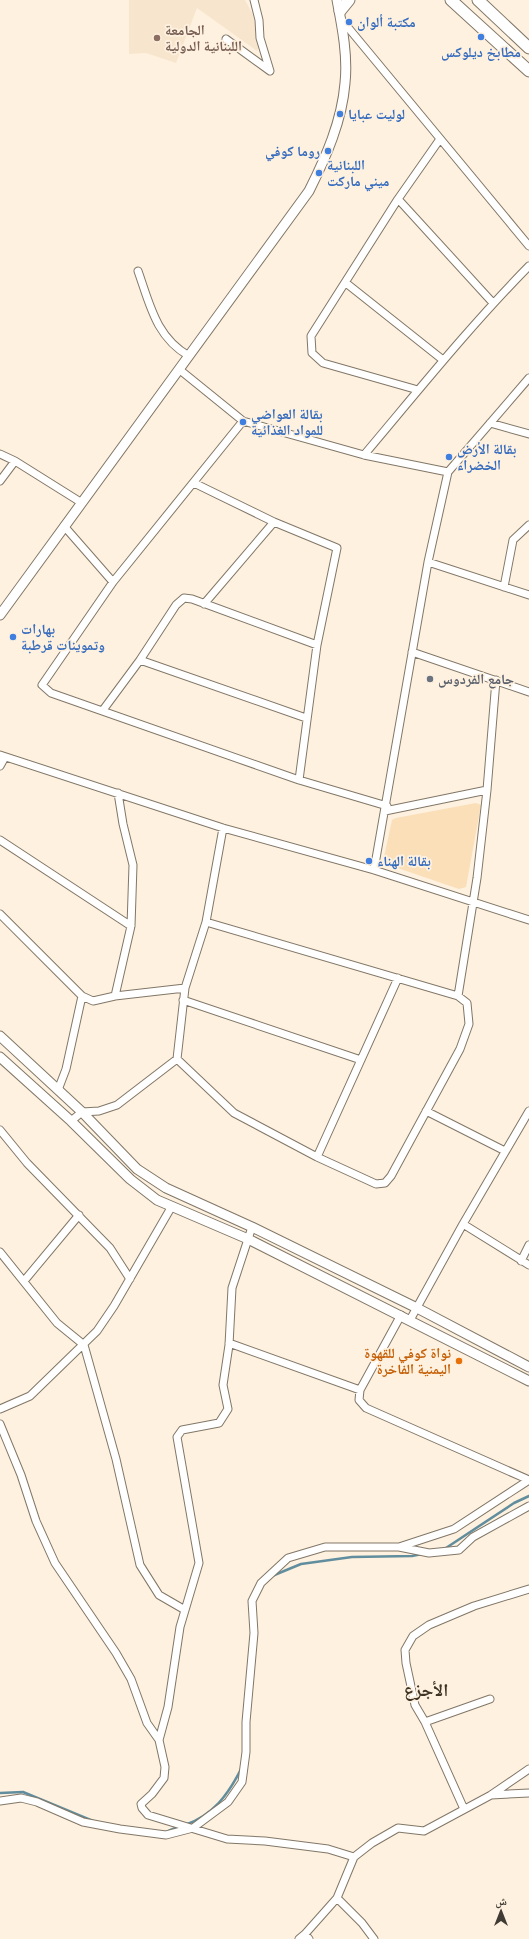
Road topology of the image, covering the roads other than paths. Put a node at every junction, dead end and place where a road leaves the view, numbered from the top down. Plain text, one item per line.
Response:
1 (254, 0) edge
2 (337, 0) edge
3 (349, 0) edge
4 (452, 0) edge
5 (478, 0) edge
6 (340, 15) junction
7 (507, 28) junction
8 (226, 39) dead end
9 (496, 40) junction
10 (529, 48) edge
11 (529, 71) edge
12 (440, 139) junction
13 (398, 199) junction
14 (529, 246) edge
15 (529, 266) edge
16 (138, 271) dead end
17 (346, 283) junction
18 (493, 303) junction
19 (189, 356) junction
20 (443, 360) junction
21 (180, 370) junction
22 (529, 378) edge
23 (418, 390) junction
24 (243, 421) junction
25 (490, 423) junction
26 (529, 434) edge
27 (0, 454) edge
28 (364, 455) junction
29 (15, 461) junction
30 (448, 472) junction
31 (0, 481) edge
32 (194, 483) junction
33 (82, 503) junction
34 (274, 522) junction
35 (529, 525) edge
36 (64, 526) junction
37 (428, 562) junction
38 (113, 582) junction
39 (504, 586) junction
40 (529, 595) edge
41 (204, 604) junction
42 (0, 615) edge
43 (317, 645) junction
44 (412, 652) junction
45 (140, 660) junction
46 (496, 680) junction
47 (529, 692) edge
48 (103, 710) junction
49 (306, 718) junction
50 (3, 756) edge
51 (0, 766) edge
52 (299, 780) junction
53 (487, 790) junction
54 (118, 793) junction
55 (386, 808) junction
56 (223, 828) junction
57 (0, 840) edge
58 (374, 870) junction
59 (472, 902) junction
60 (0, 914) edge
61 (529, 920) edge
62 (206, 922) junction
63 (131, 926) junction
64 (398, 978) junction
65 (185, 988) junction
66 (82, 996) junction
67 (115, 996) junction
68 (458, 996) junction
69 (183, 1000) junction
70 (0, 1036) edge
71 (0, 1057) edge
72 (177, 1059) junction
73 (361, 1060) junction
74 (58, 1090) junction
75 (426, 1111) junction
76 (529, 1111) edge
77 (82, 1112) junction
78 (71, 1121) junction
79 (0, 1130) edge
80 (505, 1151) junction
81 (317, 1157) junction
82 (172, 1206) junction
83 (79, 1215) junction
84 (462, 1224) junction
85 (252, 1227) junction
86 (248, 1239) junction
87 (529, 1246) edge
88 (0, 1252) edge
89 (521, 1261) junction
90 (529, 1266) edge
91 (130, 1279) junction
92 (24, 1281) junction
93 (417, 1308) junction
94 (401, 1315) junction
95 (410, 1320) junction
96 (229, 1343) junction
97 (84, 1345) junction
98 (529, 1367) edge
99 (529, 1382) edge
100 (360, 1390) junction
101 (0, 1408) edge
102 (0, 1424) edge
103 (529, 1480) edge
104 (529, 1506) edge
105 (399, 1548) junction
106 (529, 1589) edge
107 (185, 1610) junction
108 (490, 1699) dead end
109 (425, 1722) junction
110 (159, 1740) junction
111 (529, 1769) edge
112 (529, 1793) edge
113 (491, 1795) junction
114 (0, 1801) edge
115 (464, 1809) junction
116 (193, 1828) junction
117 (354, 1857) junction
118 (337, 1898) junction
119 (304, 1937) edge
120 (374, 1939) edge

1 - 8 street
2 - 6 main road
3 - 6 main road
4 - 9 main road
5 - 7 main road
6 - 12 street
6 - 19 main road
7 - 9 main road
7 - 10 main road
9 - 11 main road
12 - 13 street
12 - 14 street
13 - 17 street
13 - 18 street
15 - 18 street
16 - 19 street
17 - 20 street
17 - 23 street
18 - 20 street
19 - 21 main road
20 - 23 street
21 - 24 street
21 - 33 main road
22 - 25 street
23 - 28 street
24 - 28 street
24 - 32 street
25 - 26 street
25 - 30 street
27 - 29 street
28 - 30 street
29 - 31 street
29 - 33 street
30 - 37 street
32 - 34 street
32 - 38 street
33 - 36 main road
34 - 41 street
34 - 43 street
35 - 39 street
36 - 38 street
36 - 42 main road
37 - 39 street
37 - 44 street
38 - 48 street
39 - 40 street
41 - 43 street
41 - 45 street
43 - 49 street
44 - 46 street
44 - 55 street
45 - 48 street
45 - 49 street
46 - 47 street
46 - 53 street
48 - 52 street
49 - 52 street
50 - 51 street
50 - 54 street
52 - 55 street
53 - 55 street
53 - 59 street
54 - 56 street
54 - 63 street
55 - 58 street
56 - 58 street
56 - 62 street
57 - 63 street
58 - 59 street
59 - 61 street
59 - 68 street
60 - 66 street
62 - 64 street
62 - 65 street
63 - 67 street
64 - 68 street
64 - 73 street
65 - 67 street
65 - 69 street
66 - 67 street
66 - 74 street
68 - 75 street
69 - 72 street
69 - 73 street
70 - 74 main road
71 - 78 main road
72 - 77 street
72 - 81 street
73 - 81 street
74 - 77 main road
75 - 80 street
75 - 81 street
76 - 80 street
77 - 78 street
77 - 85 main road
78 - 82 main road
79 - 83 street
80 - 84 street
82 - 86 main road
82 - 91 street
83 - 91 street
83 - 92 street
84 - 89 street
84 - 93 street
85 - 86 street
85 - 93 main road
86 - 94 main road
86 - 96 street
87 - 89 street
88 - 92 street
89 - 90 street
91 - 97 street
92 - 97 street
93 - 95 street
93 - 98 main road
94 - 95 main road
94 - 100 street
95 - 99 main road
96 - 100 street
96 - 107 street
97 - 101 street
97 - 107 street
100 - 103 street
102 - 110 street
103 - 105 street
104 - 105 street
105 - 116 street
106 - 109 street
107 - 110 street
108 - 109 street
109 - 115 street
110 - 116 street
111 - 113 street
112 - 113 street
113 - 115 street
114 - 116 street
115 - 117 street
116 - 117 street
117 - 118 street
118 - 119 street
118 - 120 street

